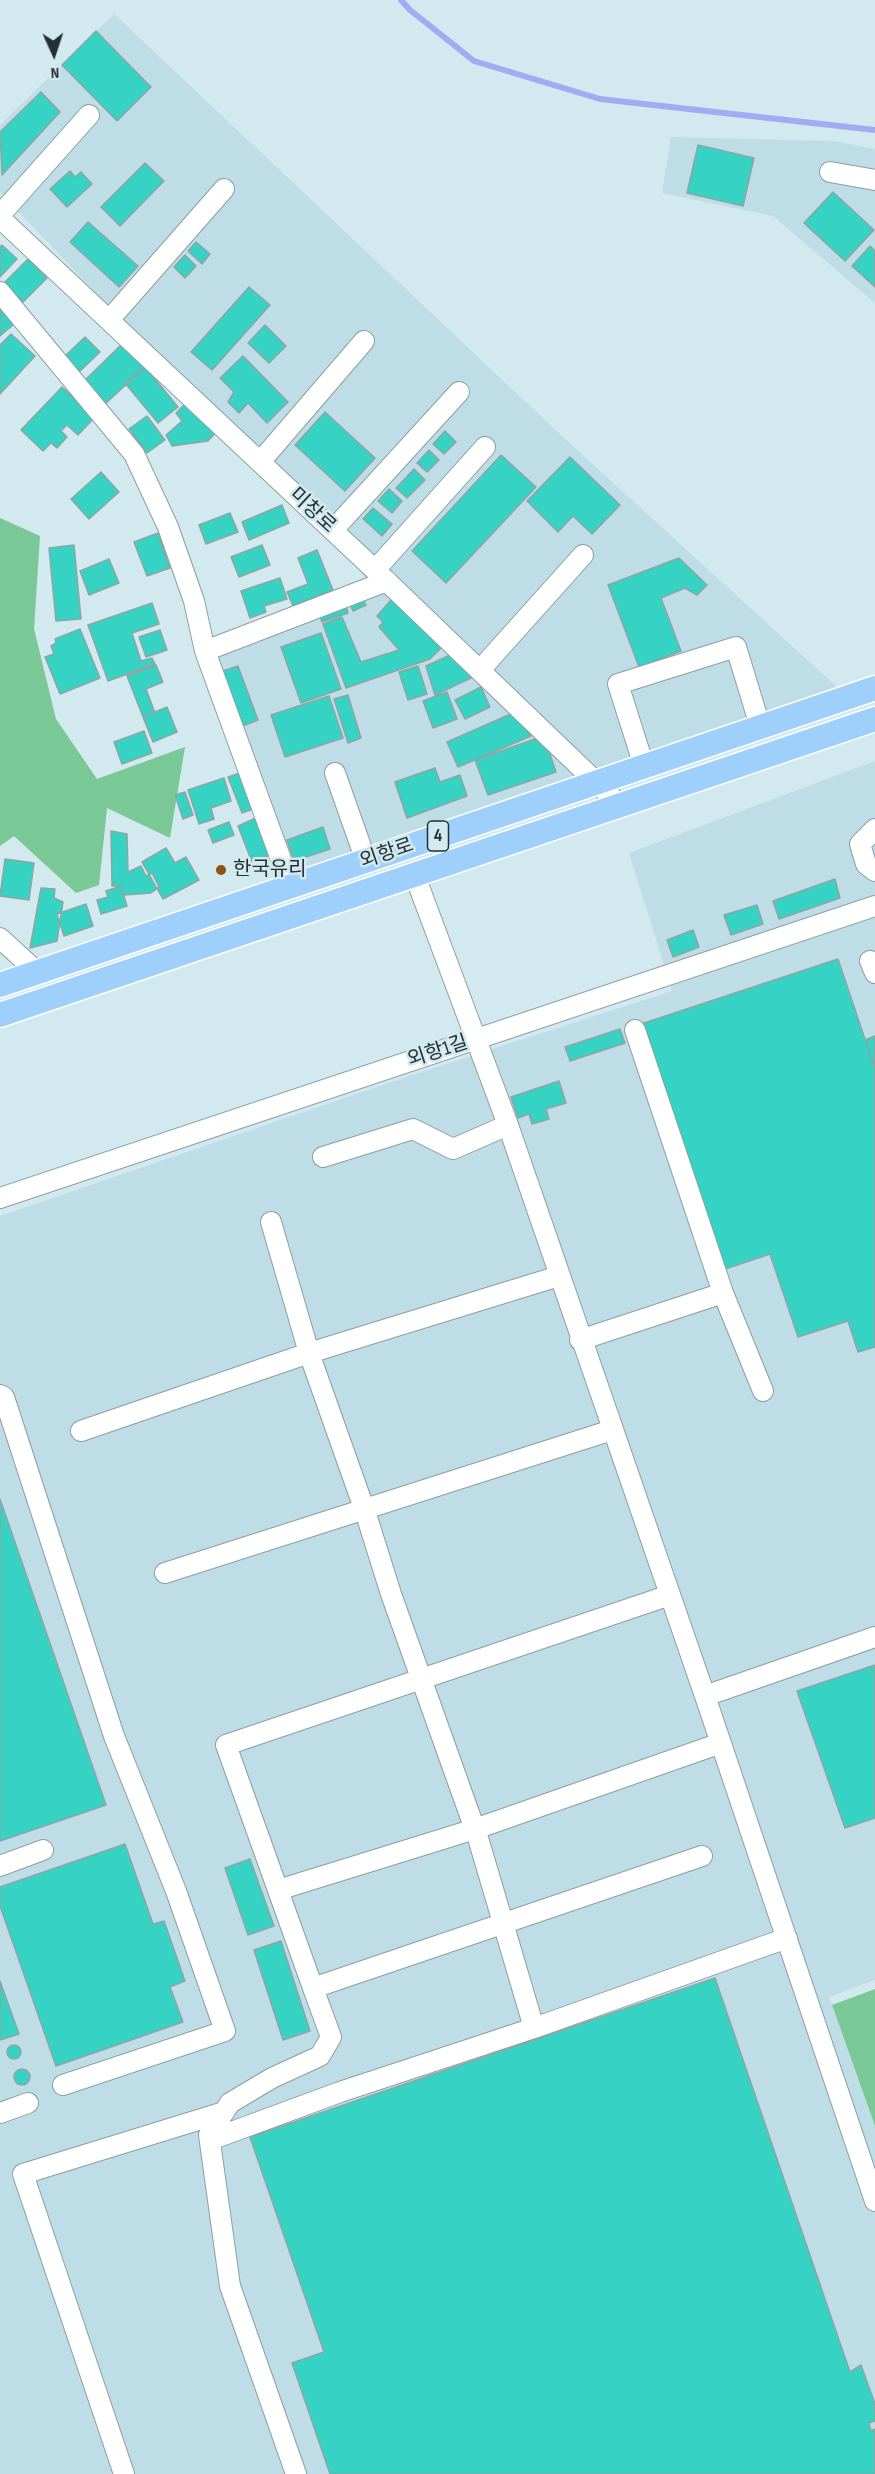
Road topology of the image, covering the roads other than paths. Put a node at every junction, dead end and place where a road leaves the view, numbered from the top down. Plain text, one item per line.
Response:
1 (89, 115) dead end
2 (830, 172) dead end
3 (875, 180) edge
4 (224, 189) dead end
5 (0, 217) edge
6 (0, 292) edge
7 (109, 320) junction
8 (364, 341) dead end
9 (459, 392) dead end
10 (485, 447) dead end
11 (260, 462) junction
12 (333, 530) junction
13 (583, 555) dead end
14 (381, 575) junction
15 (205, 651) junction
16 (480, 670) junction
17 (875, 688) edge
18 (875, 719) edge
19 (760, 726) junction
20 (644, 765) junction
21 (335, 773) dead end
22 (597, 782) junction
23 (621, 806) junction
24 (875, 829) edge
25 (366, 861) junction
26 (875, 871) edge
27 (415, 876) junction
28 (291, 887) junction
29 (875, 906) edge
30 (0, 938) edge
31 (37, 972) junction
32 (0, 985) edge
33 (0, 1015) edge
34 (635, 1030) dead end
35 (476, 1040) junction
36 (508, 1125) junction
37 (323, 1157) dead end
38 (0, 1198) edge
39 (271, 1222) dead end
40 (559, 1276) junction
41 (723, 1293) junction
42 (580, 1340) junction
43 (309, 1353) junction
44 (763, 1391) dead end
45 (0, 1395) edge
46 (612, 1430) junction
47 (81, 1431) dead end
48 (365, 1511) junction
49 (165, 1573) dead end
50 (670, 1595) junction
51 (875, 1637) edge
52 (422, 1680) junction
53 (705, 1696) junction
54 (721, 1743) junction
55 (475, 1829) junction
56 (43, 1850) dead end
57 (702, 1856) dead end
58 (0, 1866) edge
59 (278, 1890) junction
60 (503, 1924) junction
61 (787, 1938) junction
62 (313, 1988) junction
63 (534, 2028) junction
64 (63, 2085) dead end
65 (28, 2103) dead end
66 (224, 2112) junction
67 (0, 2113) edge
68 (210, 2140) junction
69 (875, 2201) edge
70 (124, 2474) edge
71 (296, 2474) edge

1 - 5 street
2 - 3 street
4 - 7 street
5 - 7 street, 미창로
6 - 15 street
7 - 11 street, 미창로
8 - 11 street
9 - 12 street
10 - 14 street
11 - 12 street, 미창로
12 - 14 street, 미창로
13 - 16 street
14 - 15 street
14 - 16 street, 미창로
15 - 28 street
16 - 22 street, 미창로
17 - 19 main road, 외항로 / 4
18 - 23 main road, 외항로 / 4
19 - 20 main road, 외항로 / 4
19 - 20 street
20 - 22 main road, 외항로 / 4
21 - 25 street
22 - 23 street, 미창로
22 - 25 main road, 외항로 / 4
23 - 27 main road, 외항로 / 4
24 - 26 street
25 - 28 main road, 외항로 / 4
27 - 33 main road, 외항로 / 4
27 - 35 street
28 - 31 main road, 외항로 / 4
29 - 35 street, 외항1길
30 - 31 street
31 - 32 main road, 외항로 / 4
34 - 41 street
35 - 36 street
35 - 38 street, 외항1길
36 - 37 street
36 - 40 street
39 - 43 street
40 - 42 street
40 - 43 street
41 - 42 street
41 - 44 street
42 - 46 street
43 - 47 street
43 - 48 street
45 - 64 street
46 - 48 street
46 - 50 street
48 - 49 street
48 - 52 street
50 - 52 street
50 - 53 street
51 - 53 street
52 - 55 street
52 - 59 street
53 - 54 street
54 - 55 street
54 - 61 street
55 - 59 street
55 - 60 street
56 - 58 street
57 - 60 street
59 - 62 street
60 - 62 street
60 - 63 street
61 - 63 street
61 - 69 street
62 - 66 street
63 - 68 street
65 - 67 street
66 - 68 street
66 - 70 street
68 - 71 street

